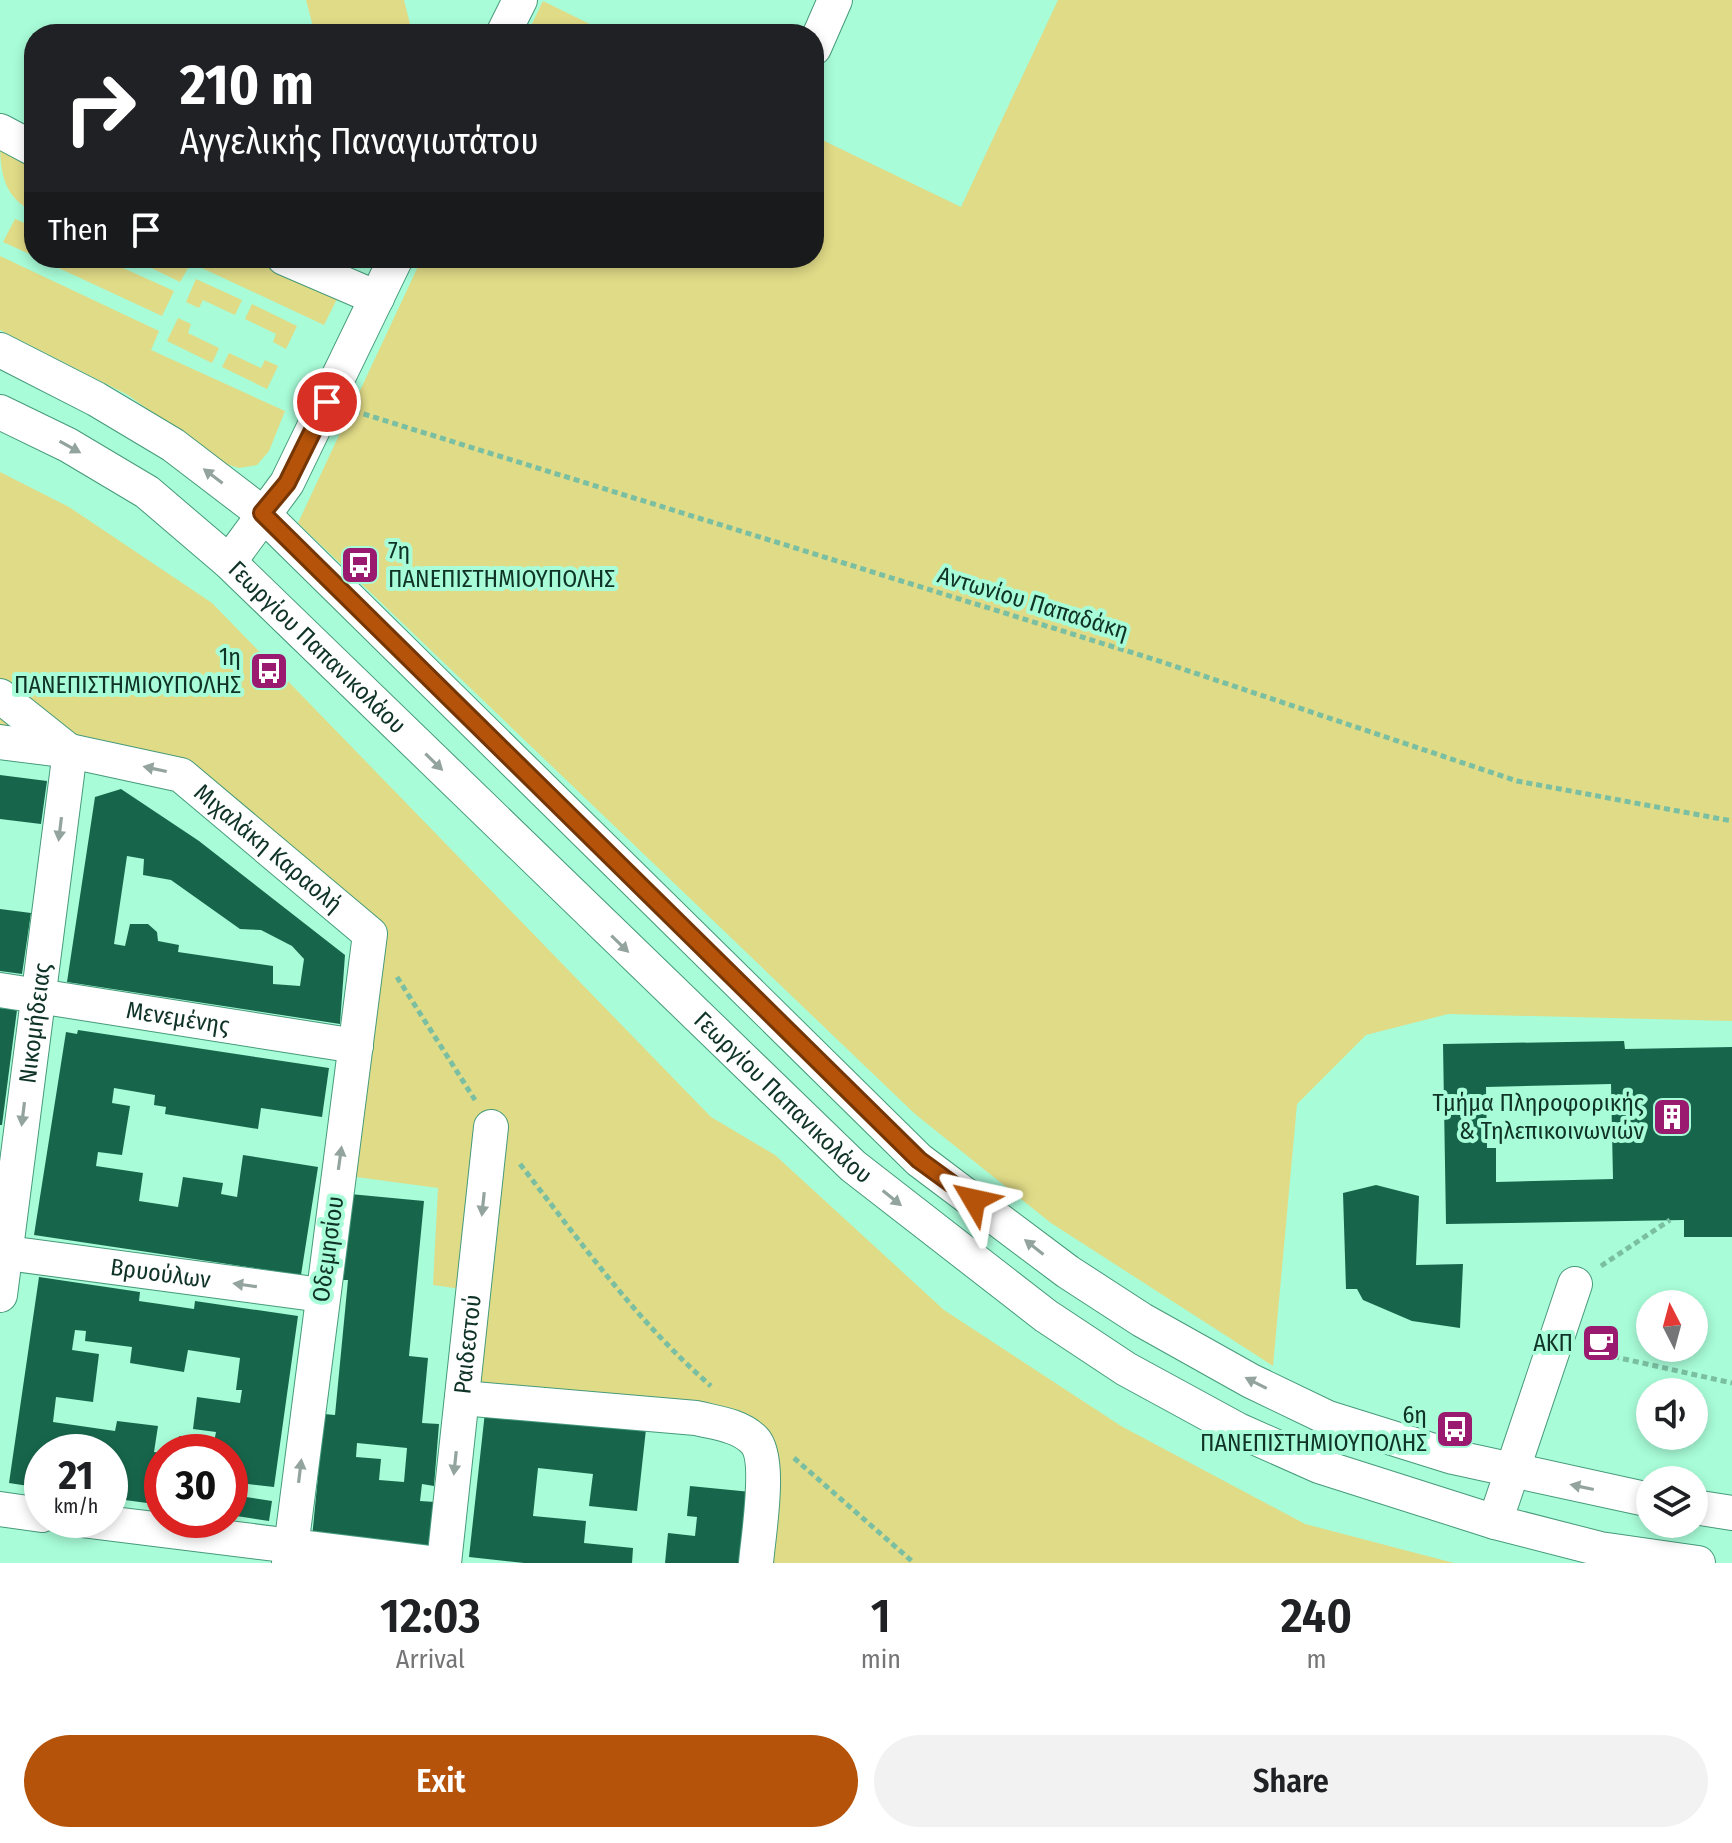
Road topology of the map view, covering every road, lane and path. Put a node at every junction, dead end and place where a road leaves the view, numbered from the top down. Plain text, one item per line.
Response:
1 (520, 0) edge
2 (835, 0) edge
3 (508, 24) edge
4 (824, 25) edge
5 (0, 131) edge
6 (24, 144) edge
7 (307, 268) edge
8 (391, 268) edge
9 (377, 298) junction
10 (0, 350) edge
11 (327, 402) junction
12 (0, 412) edge
13 (262, 513) junction
14 (229, 562) junction
15 (0, 696) edge
16 (0, 742) edge
17 (70, 751) junction
18 (1732, 821) edge
19 (370, 934) junction
20 (0, 990) edge
21 (39, 996) junction
22 (356, 1046) junction
23 (491, 1127) junction
24 (1670, 1220) dead end
25 (3, 1252) edge
26 (1575, 1284) joint
27 (0, 1295) edge
28 (322, 1295) junction
29 (1555, 1344) junction
30 (1732, 1383) edge
31 (718, 1392) dead end
32 (462, 1398) junction
33 (787, 1452) dead end
34 (1513, 1473) junction
35 (1636, 1497) edge
36 (0, 1509) edge
37 (1708, 1509) edge
38 (24, 1512) edge
39 (1732, 1513) edge
40 (1495, 1522) junction
41 (128, 1528) edge
42 (290, 1556) edge
43 (431, 1563) edge
44 (444, 1563) edge
45 (756, 1563) edge
46 (914, 1563) edge
47 (1698, 1563) edge

1 - 3 street
2 - 4 street
5 - 6 street
7 - 9 street
8 - 9 street
9 - 11 street
13 -> 10 street, Γεωργίου Παπανικολάου
11 - 13 street
11 - 18 path, Αντωνίου Παπαδάκη
12 -> 14 street, Γεωργίου Παπανικολάου
13 - 14 street
34 -> 13 street, Γεωργίου Παπανικολάου
14 -> 40 street, Γεωργίου Παπανικολάου
15 - 17 street
16 - 17 street, Μιχαλάκη Καραολή
19 -> 17 street, Μιχαλάκη Καραολή
17 -> 21 street, Νικομήδειας
19 - 22 street, Οδεμησίου
19 - 23 path
20 - 21 street, Μενεμένης
21 - 22 street, Μενεμένης
21 -> 25 street, Νικομήδειας
28 -> 22 street, Οδεμησίου
23 - 31 path
23 -> 32 street, Ραιδεστού
24 - 26 path
25 - 27 street, Νικομήδειας
28 -> 25 street, Βρυούλων
26 - 29 street
42 -> 28 street, Οδεμησίου
29 - 30 path
29 - 34 street
32 -> 44 street, Ραιδεστού
32 - 45 street
33 - 46 path
35 -> 34 street, Γεωργίου Παπανικολάου
34 - 40 street
36 - 38 street
37 - 39 street
40 - 47 street, Γεωργίου Παπανικολάου
41 - 42 street
42 - 43 street

